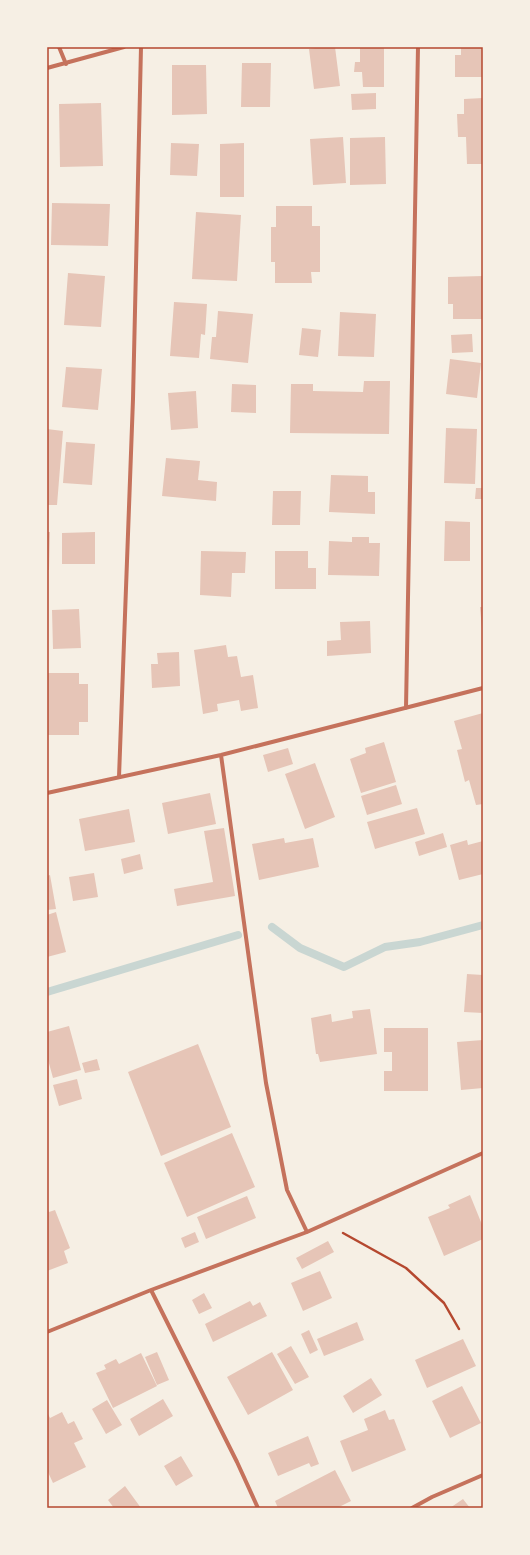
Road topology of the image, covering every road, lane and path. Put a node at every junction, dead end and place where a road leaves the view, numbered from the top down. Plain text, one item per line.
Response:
1 (59, 47) edge
2 (124, 47) edge
3 (142, 47) edge
4 (418, 47) edge
5 (66, 64) junction
6 (47, 68) edge
7 (483, 688) edge
8 (406, 708) junction
9 (221, 755) junction
10 (119, 777) junction
11 (47, 793) edge
12 (483, 1153) edge
13 (327, 1224) junction
14 (307, 1232) junction
15 (151, 1290) junction
16 (459, 1329) dead end
17 (47, 1332) edge
18 (483, 1475) edge
19 (258, 1508) edge
20 (412, 1508) edge

1 - 5 street
2 - 5 street
3 - 10 street
4 - 8 street
5 - 6 street
7 - 8 street
8 - 9 street
9 - 10 street
9 - 14 street
10 - 11 street
12 - 13 street
13 - 14 street
13 - 16 path
14 - 15 street
15 - 17 street
15 - 19 street
18 - 20 street

